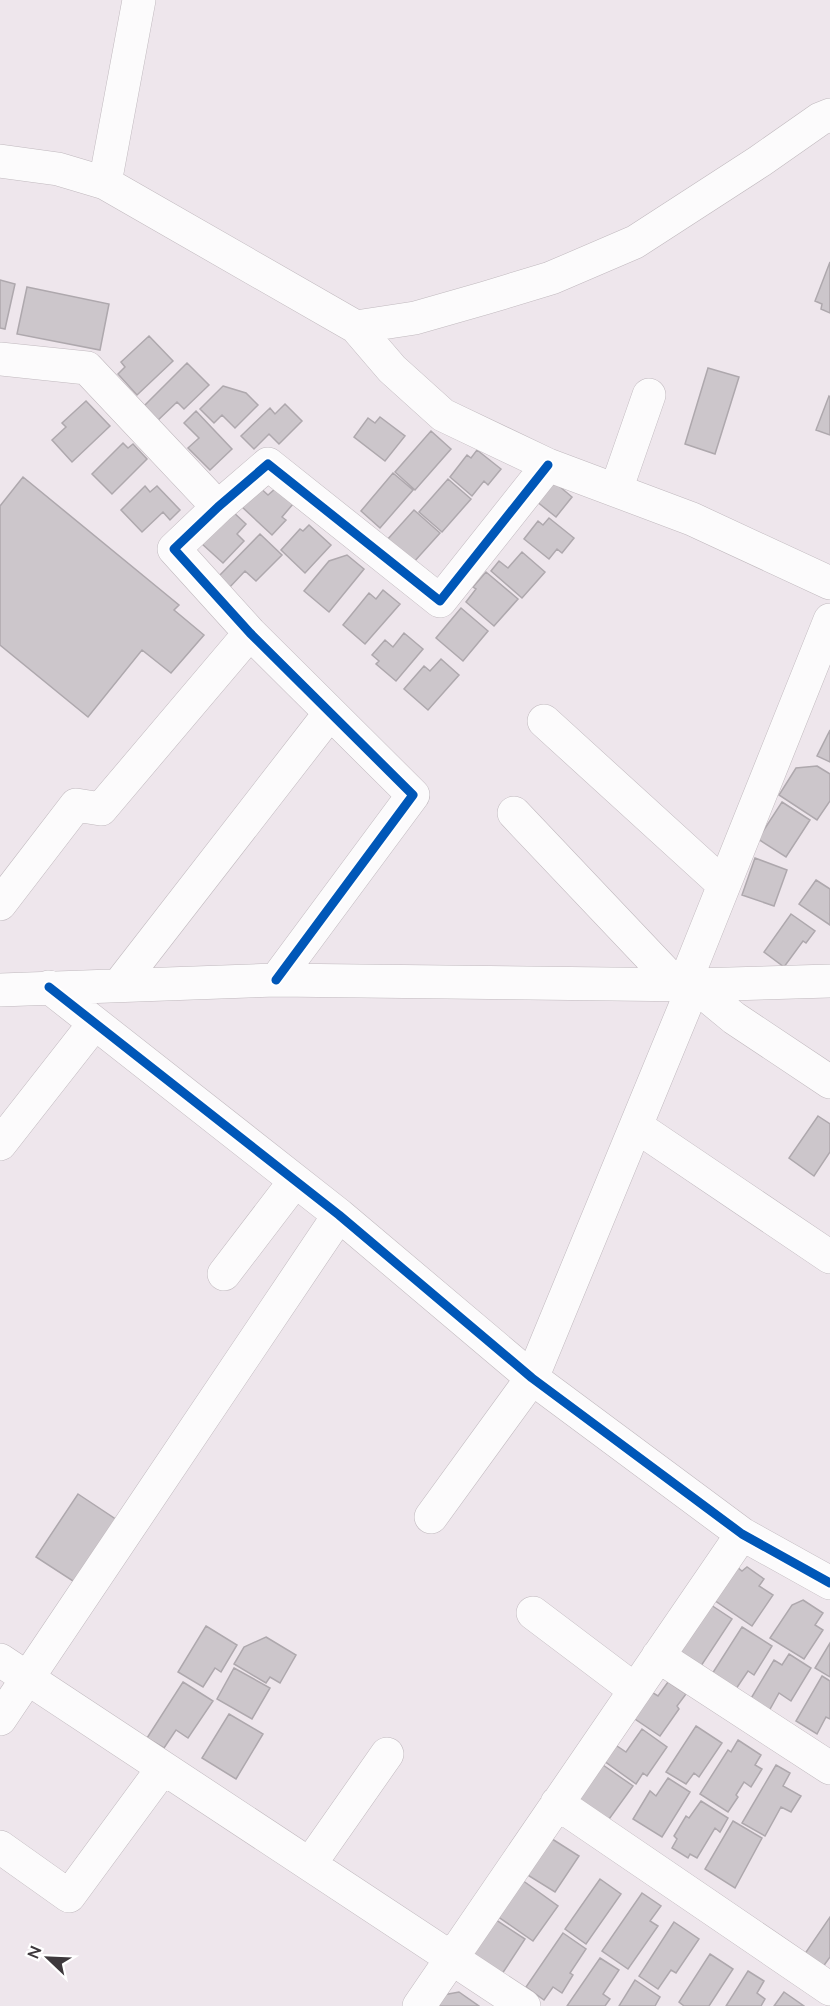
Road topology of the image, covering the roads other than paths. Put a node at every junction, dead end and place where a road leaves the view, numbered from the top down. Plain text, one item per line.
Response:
1 (139, 0) edge
2 (830, 115) edge
3 (0, 161) edge
4 (105, 183) junction
5 (356, 327) junction
6 (0, 359) edge
7 (649, 395) dead end
8 (548, 465) junction
9 (616, 490) junction
10 (218, 507) junction
11 (830, 583) edge
12 (830, 620) edge
13 (250, 633) junction
14 (330, 713) junction
15 (544, 721) dead end
16 (514, 813) dead end
17 (724, 885) junction
18 (0, 904) edge
19 (276, 980) junction
20 (830, 981) edge
21 (119, 985) junction
22 (685, 985) junction
23 (49, 987) junction
24 (0, 990) edge
25 (94, 1024) junction
26 (830, 1082) edge
27 (636, 1126) junction
28 (0, 1144) edge
29 (295, 1181) junction
30 (339, 1215) junction
31 (830, 1257) edge
32 (224, 1274) dead end
33 (532, 1378) junction
34 (431, 1517) dead end
35 (742, 1534) junction
36 (830, 1583) edge
37 (533, 1613) dead end
38 (658, 1656) junction
39 (0, 1660) edge
40 (27, 1679) junction
41 (635, 1690) junction
42 (0, 1719) edge
43 (387, 1754) dead end
44 (163, 1768) junction
45 (830, 1768) edge
46 (557, 1803) junction
47 (0, 1847) edge
48 (310, 1864) junction
49 (452, 1957) junction
50 (830, 1989) edge
51 (419, 2006) edge
52 (524, 2006) edge

1 - 4 street
2 - 5 street
3 - 4 street
4 - 5 street
5 - 8 street
6 - 10 street
7 - 9 street
8 - 9 street
8 - 10 street
9 - 11 street
10 - 13 street
12 - 17 street
13 - 14 street
13 - 18 street
14 - 19 street
14 - 21 street
15 - 17 street
16 - 22 street
17 - 22 street
19 - 21 street
19 - 22 street
20 - 22 street
21 - 23 street
22 - 26 street
22 - 27 street
23 - 24 street
23 - 25 street
25 - 28 street
25 - 29 street
27 - 31 street
27 - 33 street
29 - 30 street
29 - 32 street
30 - 33 street
30 - 40 street
33 - 34 street
33 - 35 street
35 - 36 street
35 - 38 street
37 - 41 street
38 - 41 street
38 - 45 street
39 - 40 street
40 - 42 street
40 - 44 street
41 - 46 street
43 - 48 street
44 - 47 street
44 - 48 street
46 - 49 street
46 - 50 street
48 - 49 street
49 - 51 street
49 - 52 street

